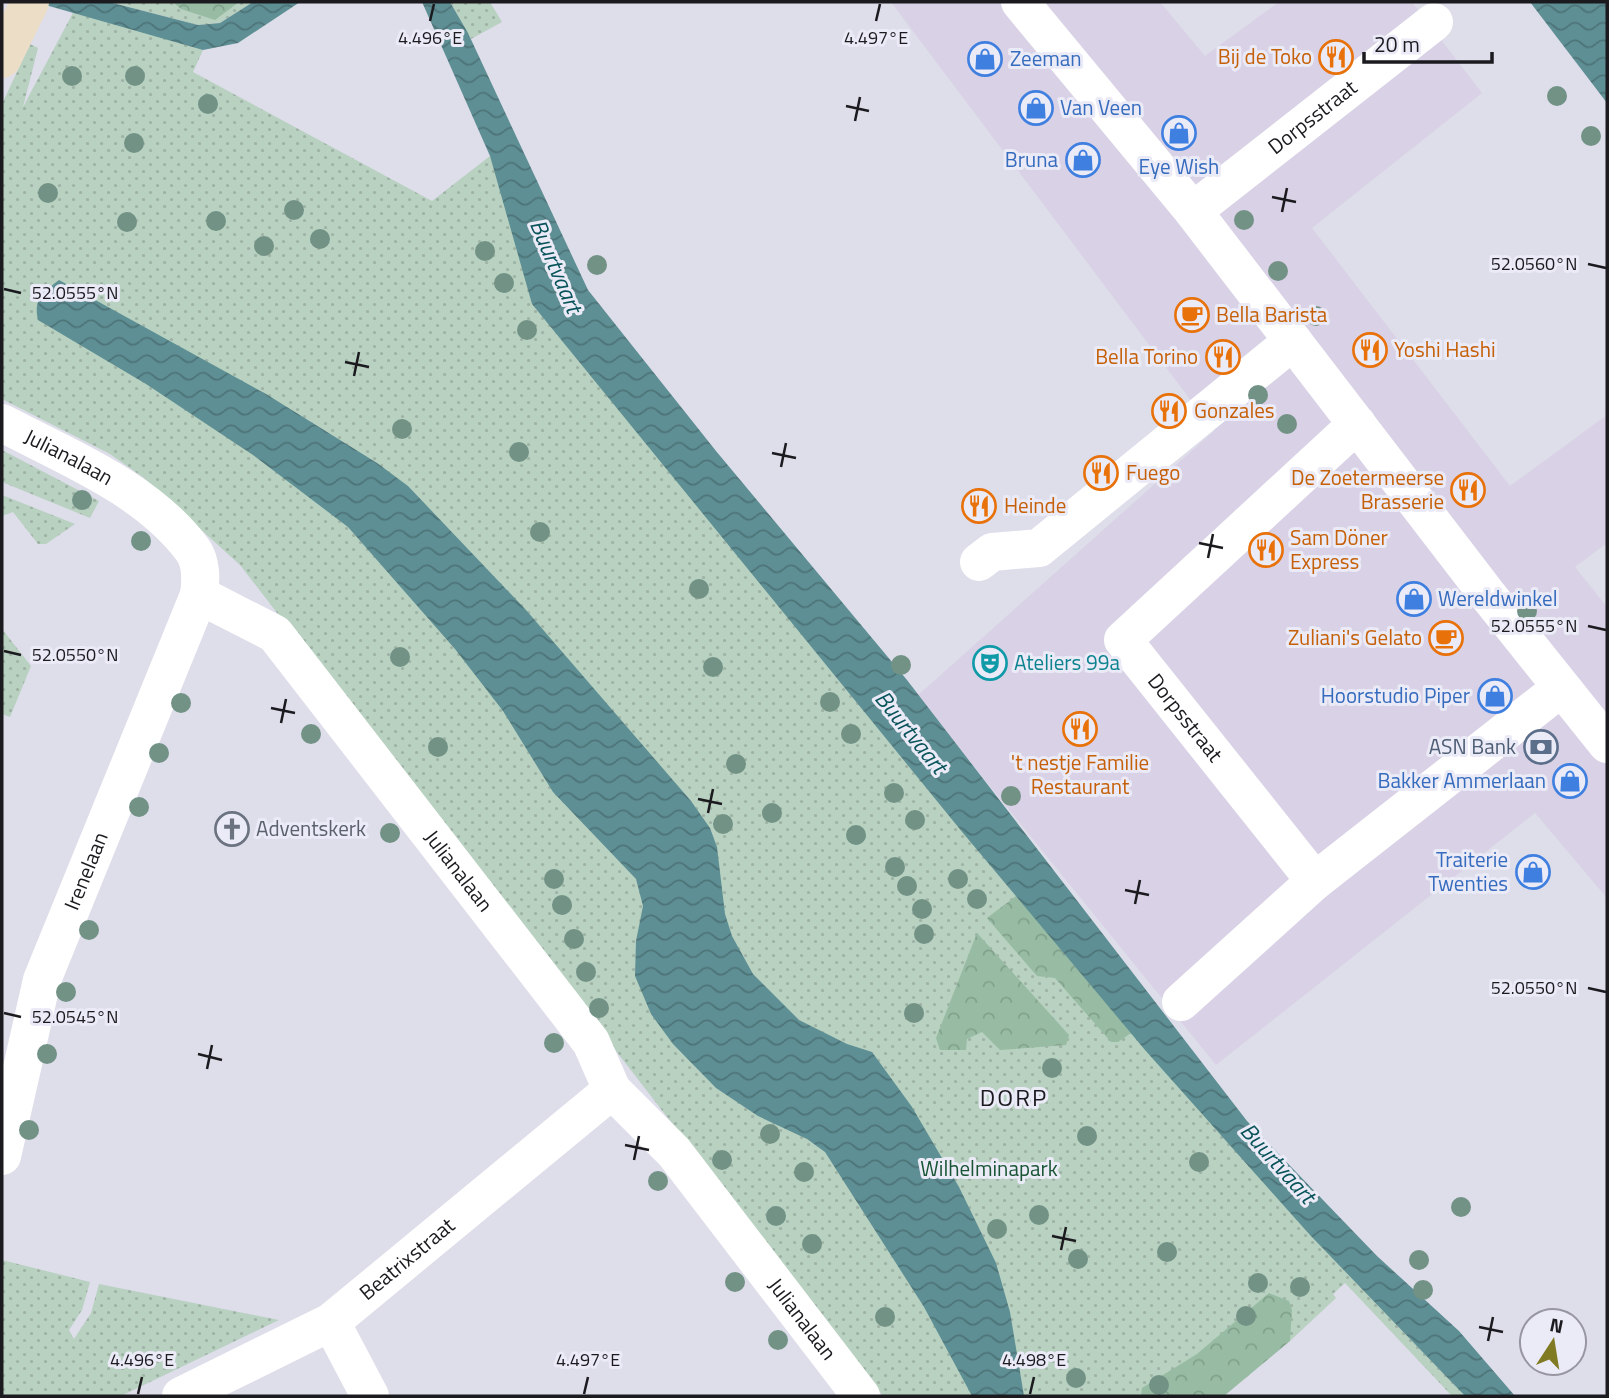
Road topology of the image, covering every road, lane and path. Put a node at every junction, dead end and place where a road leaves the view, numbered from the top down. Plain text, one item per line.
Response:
1 (1020, 2) edge
2 (28, 6) edge
3 (1434, 22) dead end
4 (2, 59) edge
5 (1193, 211) junction
6 (1293, 341) junction
7 (2, 423) edge
8 (1357, 424) junction
9 (979, 562) dead end
10 (199, 595) junction
11 (1560, 688) junction
12 (1607, 744) edge
13 (1315, 881) junction
14 (1181, 1002) dead end
15 (612, 1090) junction
16 (2, 1156) edge
17 (331, 1322) junction
18 (181, 1396) edge
19 (370, 1396) edge
20 (862, 1396) edge

1 - 5 street
2 - 4 street
3 - 5 street, Dorpsstraat
5 - 6 street
6 - 8 street
6 - 9 street
7 - 10 street, Julianalaan
8 - 11 street
8 - 13 street, Dorpsstraat
10 - 15 street, Julianalaan
10 - 16 street, Irenelaan
11 - 12 street
11 - 13 street
13 - 14 street
15 - 17 street, Beatrixstraat
15 - 20 street, Julianalaan
17 - 18 street, Beatrixstraat
17 - 19 street

